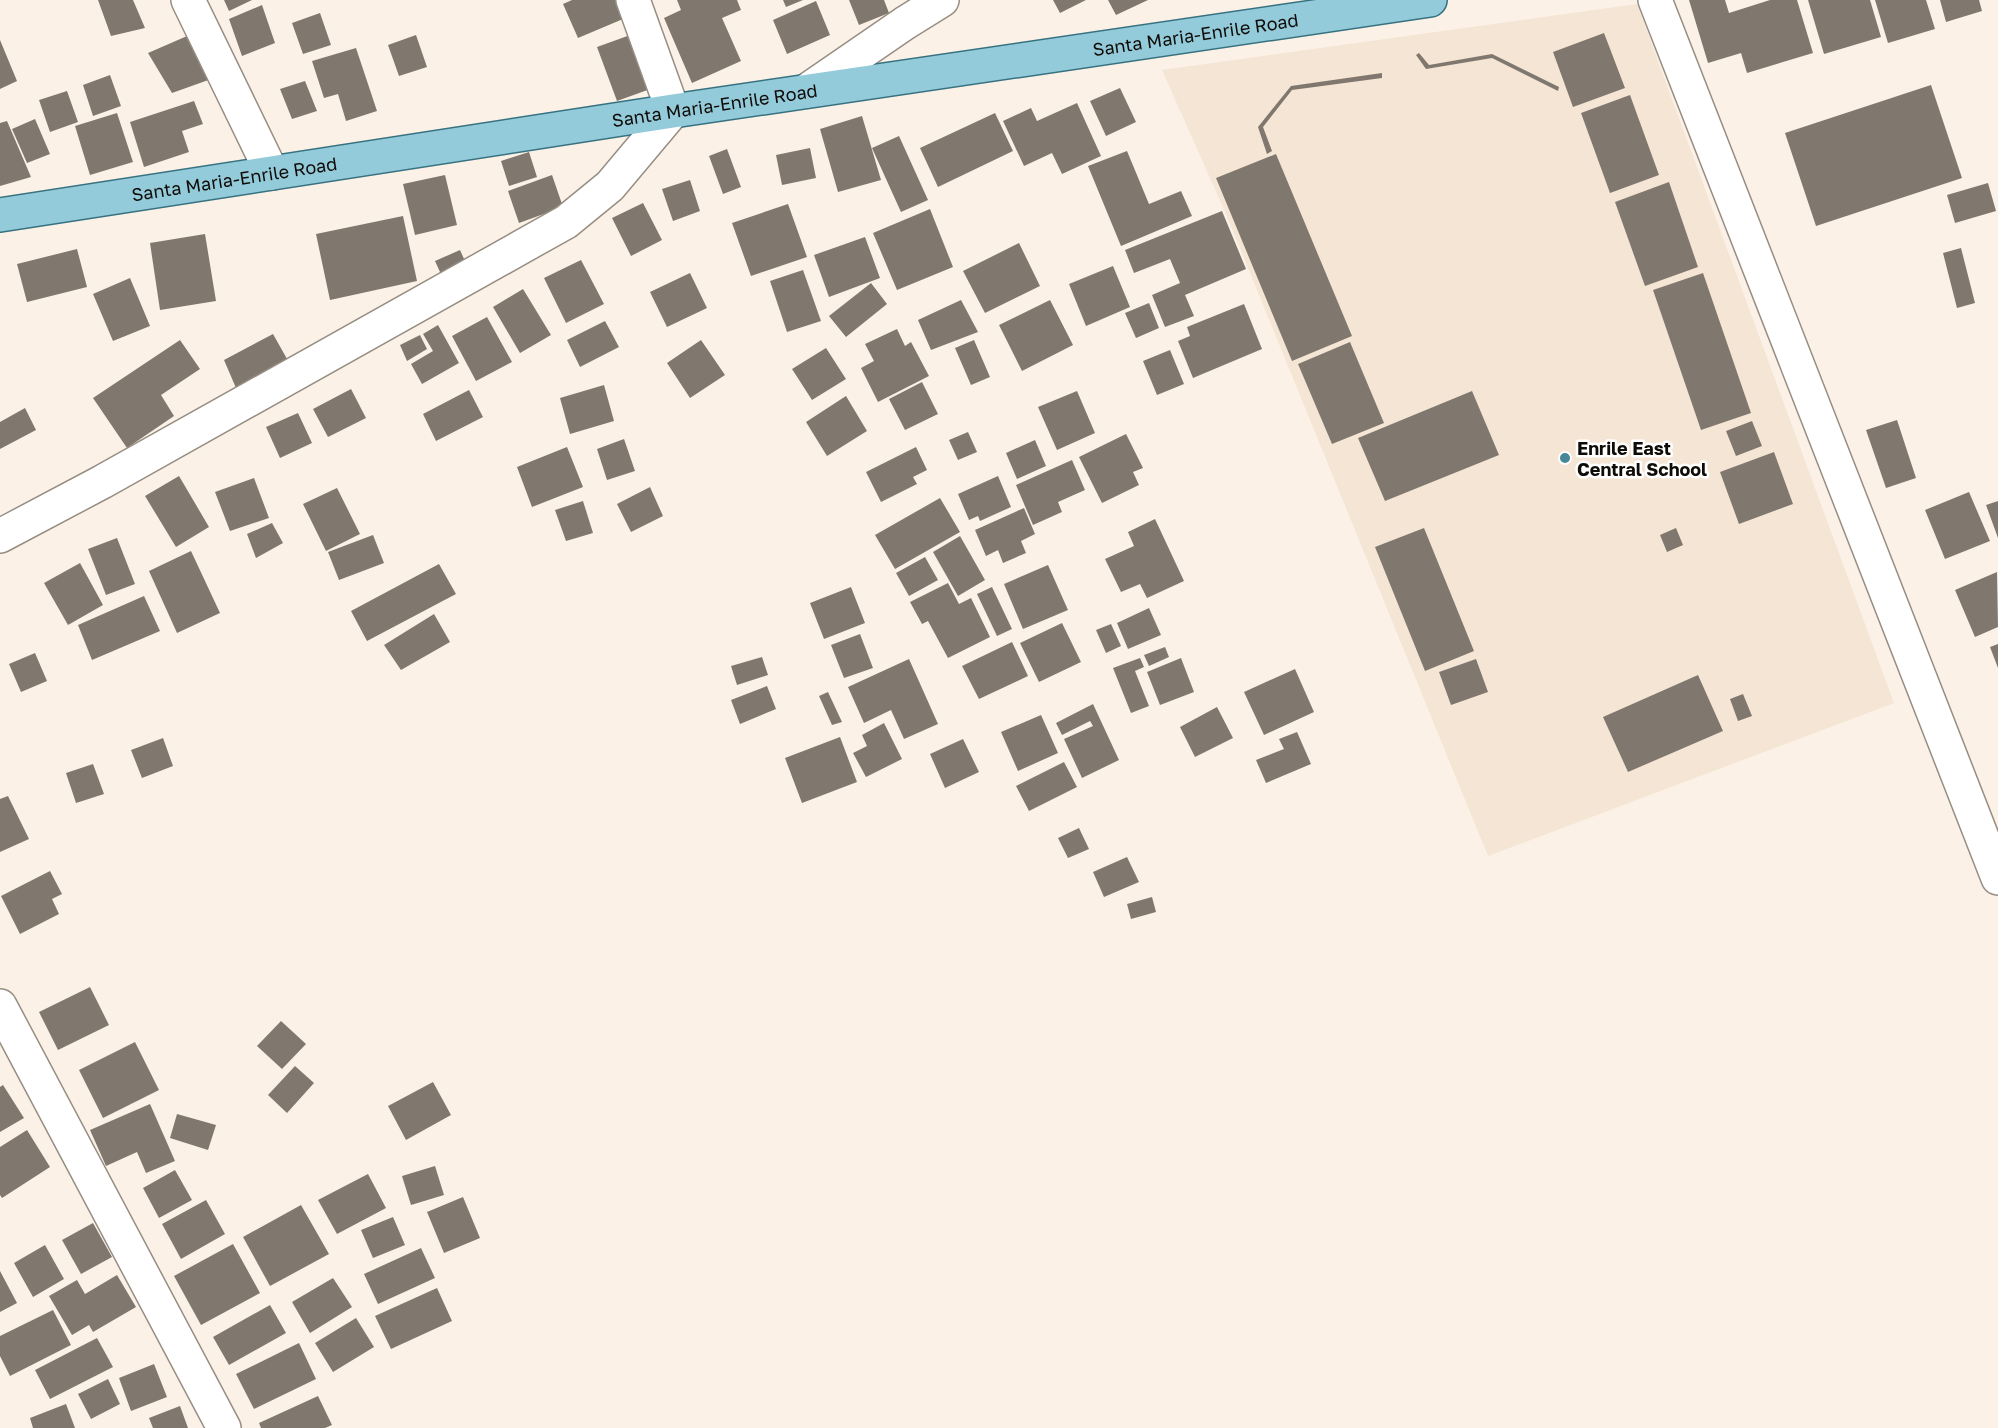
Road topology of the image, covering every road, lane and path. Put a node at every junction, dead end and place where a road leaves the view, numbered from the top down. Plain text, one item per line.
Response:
1 (188, 0) edge
2 (633, 0) edge
3 (942, 0) edge
4 (1430, 0) edge
5 (1655, 0) edge
6 (806, 91) junction
7 (674, 111) junction
8 (272, 173) junction
9 (0, 216) edge
10 (0, 536) edge
11 (1998, 878) edge
12 (0, 1006) edge
13 (224, 1428) edge

1 - 8 street
2 - 7 street
3 - 6 street
4 - 6 main road, Santa Maria-Enrile Road
5 - 11 street
6 - 7 main road, Santa Maria-Enrile Road
7 - 8 main road, Santa Maria-Enrile Road
7 - 10 street
8 - 9 main road, Santa Maria-Enrile Road
12 - 13 street

